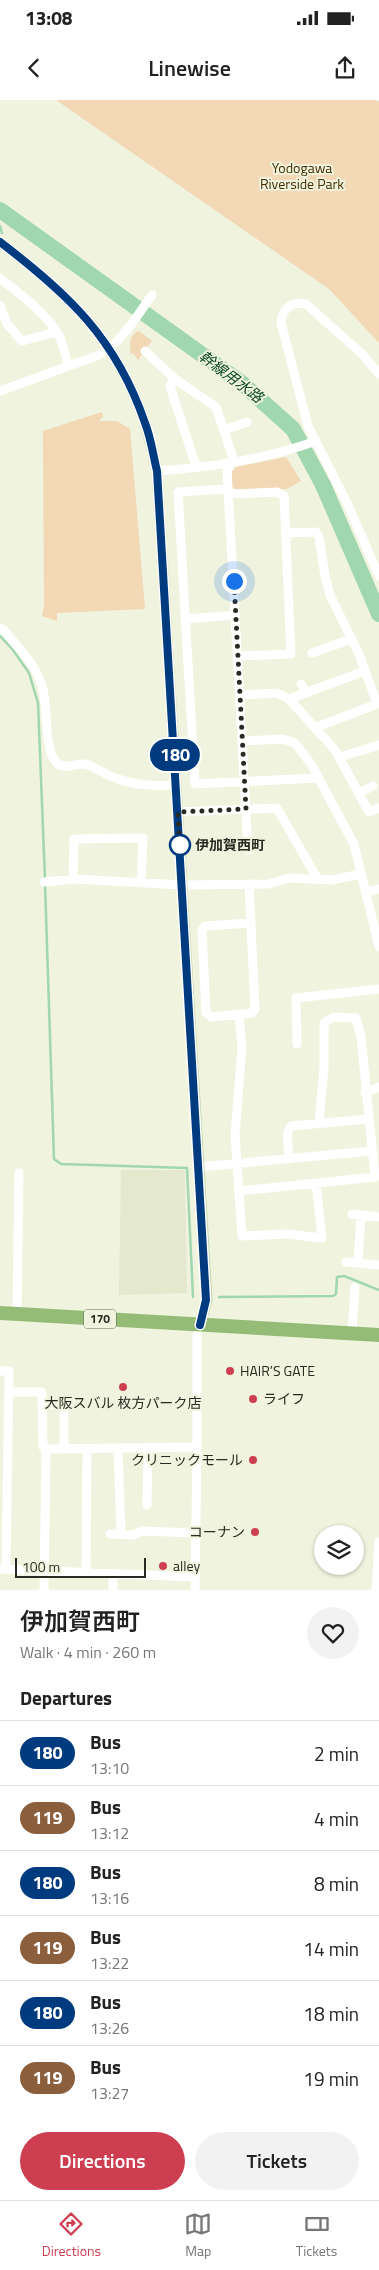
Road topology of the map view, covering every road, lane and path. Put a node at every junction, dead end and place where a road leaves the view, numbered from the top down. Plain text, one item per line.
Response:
1 (0, 242) edge
2 (2, 284) edge
3 (152, 295) dead end
4 (0, 305) edge
5 (56, 332) junction
6 (110, 349) junction
7 (145, 351) dead end
8 (68, 366) junction
9 (379, 374) edge
10 (175, 379) junction
11 (0, 391) edge
12 (247, 422) dead end
13 (224, 430) junction
14 (316, 441) junction
15 (230, 464) junction
16 (196, 466) junction
17 (157, 471) junction
18 (229, 492) junction
19 (286, 533) junction
20 (379, 576) edge
21 (236, 615) junction
22 (185, 619) junction
23 (0, 628) edge
24 (351, 639) junction
25 (312, 653) dead end
26 (238, 656) junction
27 (365, 671) junction
28 (301, 684) dead end
29 (307, 693) junction
30 (240, 695) junction
31 (289, 699) junction
32 (317, 727) junction
33 (242, 741) junction
34 (379, 745) edge
35 (340, 757) junction
36 (318, 778) junction
37 (244, 781) junction
38 (177, 785) junction
39 (374, 786) dead end
40 (359, 793) junction
41 (379, 808) edge
42 (246, 809) junction
43 (178, 812) junction
44 (248, 850) dead end
45 (361, 874) junction
46 (317, 878) junction
47 (73, 879) junction
48 (44, 882) dead end
49 (141, 883) junction
50 (249, 884) junction
51 (182, 885) junction
52 (379, 889) edge
53 (366, 892) junction
54 (251, 923) junction
55 (379, 947) edge
56 (379, 989) edge
57 (239, 1015) junction
58 (297, 1044) dead end
59 (379, 1088) edge
60 (366, 1093) junction
61 (368, 1119) junction
62 (319, 1122) junction
63 (372, 1151) junction
64 (289, 1158) junction
65 (237, 1163) junction
66 (198, 1167) junction
67 (19, 1173) dead end
68 (316, 1183) junction
69 (239, 1191) junction
70 (379, 1217) edge
71 (346, 1262) dead end
72 (358, 1263) junction
73 (379, 1265) edge
74 (355, 1287) dead end
75 (0, 1313) edge
76 (17, 1314) junction
77 (198, 1330) junction
78 (352, 1334) junction
79 (379, 1335) edge
80 (0, 1370) edge
81 (9, 1392) junction
82 (42, 1404) junction
83 (197, 1447) junction
84 (87, 1448) junction
85 (118, 1448) junction
86 (148, 1448) junction
87 (46, 1449) junction
88 (64, 1449) junction
89 (4, 1475) edge
90 (147, 1505) dead end
91 (196, 1533) junction
92 (110, 1534) dead end
93 (121, 1534) junction
94 (379, 1542) edge
95 (3, 1569) edge
96 (44, 1571) junction
97 (86, 1573) junction
98 (113, 1574) junction
99 (195, 1577) junction
100 (44, 1590) edge
101 (113, 1590) edge
102 (195, 1590) edge
103 (376, 1590) edge

1 - 6 main road
2 - 5 street
3 - 6 street
4 - 5 street
5 - 8 street
6 - 8 street
6 - 17 main road
7 - 10 street
8 - 11 street
9 - 14 street
10 - 13 street
10 - 16 street
12 - 13 street
13 - 15 street
14 - 15 street
14 - 20 street
15 - 16 street
15 - 18 street
16 - 17 street
17 - 38 main road
18 - 19 street
18 - 21 street
18 - 22 street
19 - 24 street
19 - 26 street
21 - 22 street
21 - 26 street
22 - 37 street
23 - 38 street
24 - 25 street
24 - 27 street
26 - 30 street
27 - 29 street
27 - 32 street
28 - 29 street
29 - 31 street
30 - 31 street
30 - 33 street
31 - 32 street
32 - 35 street
33 - 36 street
33 - 37 street
34 - 35 street
35 - 40 street
36 - 37 street
36 - 45 street
37 - 42 street
38 - 43 main road
39 - 40 street
40 - 41 street
42 - 43 street
42 - 44 street
42 - 46 street
43 - 51 main road
45 - 46 street
45 - 53 street
46 - 50 street
47 - 48 street
47 - 49 street
47 - 49 street
49 - 51 street
50 - 51 street
50 - 54 street
51 - 66 main road
52 - 53 street
53 - 55 street
54 - 57 street
54 - 57 street
56 - 58 street
57 - 65 street
59 - 60 street
60 - 61 street
60 - 62 street
61 - 62 street
61 - 63 street
62 - 64 street
63 - 64 street
63 - 68 street
64 - 65 street
65 - 66 street
65 - 69 street
66 - 77 main road
67 - 76 street
68 - 69 street
68 - 69 street
70 - 72 street
71 - 72 street
72 - 73 street
74 - 78 street
75 - 76 highway, 170
76 - 77 highway, 170
77 - 78 highway, 170
77 - 83 street
78 - 79 highway, 170
80 - 81 street
81 - 82 street
81 - 89 street
82 - 87 street
82 - 88 street
83 - 86 street
83 - 91 street
84 - 85 street
84 - 88 street
84 - 97 street
85 - 86 street
85 - 93 street
86 - 90 street
87 - 88 street
87 - 96 street
89 - 95 street
91 - 93 street
91 - 99 street
92 - 93 street
94 - 103 street
95 - 96 street
96 - 97 street
96 - 100 street
97 - 98 street
98 - 99 street
98 - 101 street
99 - 102 street

